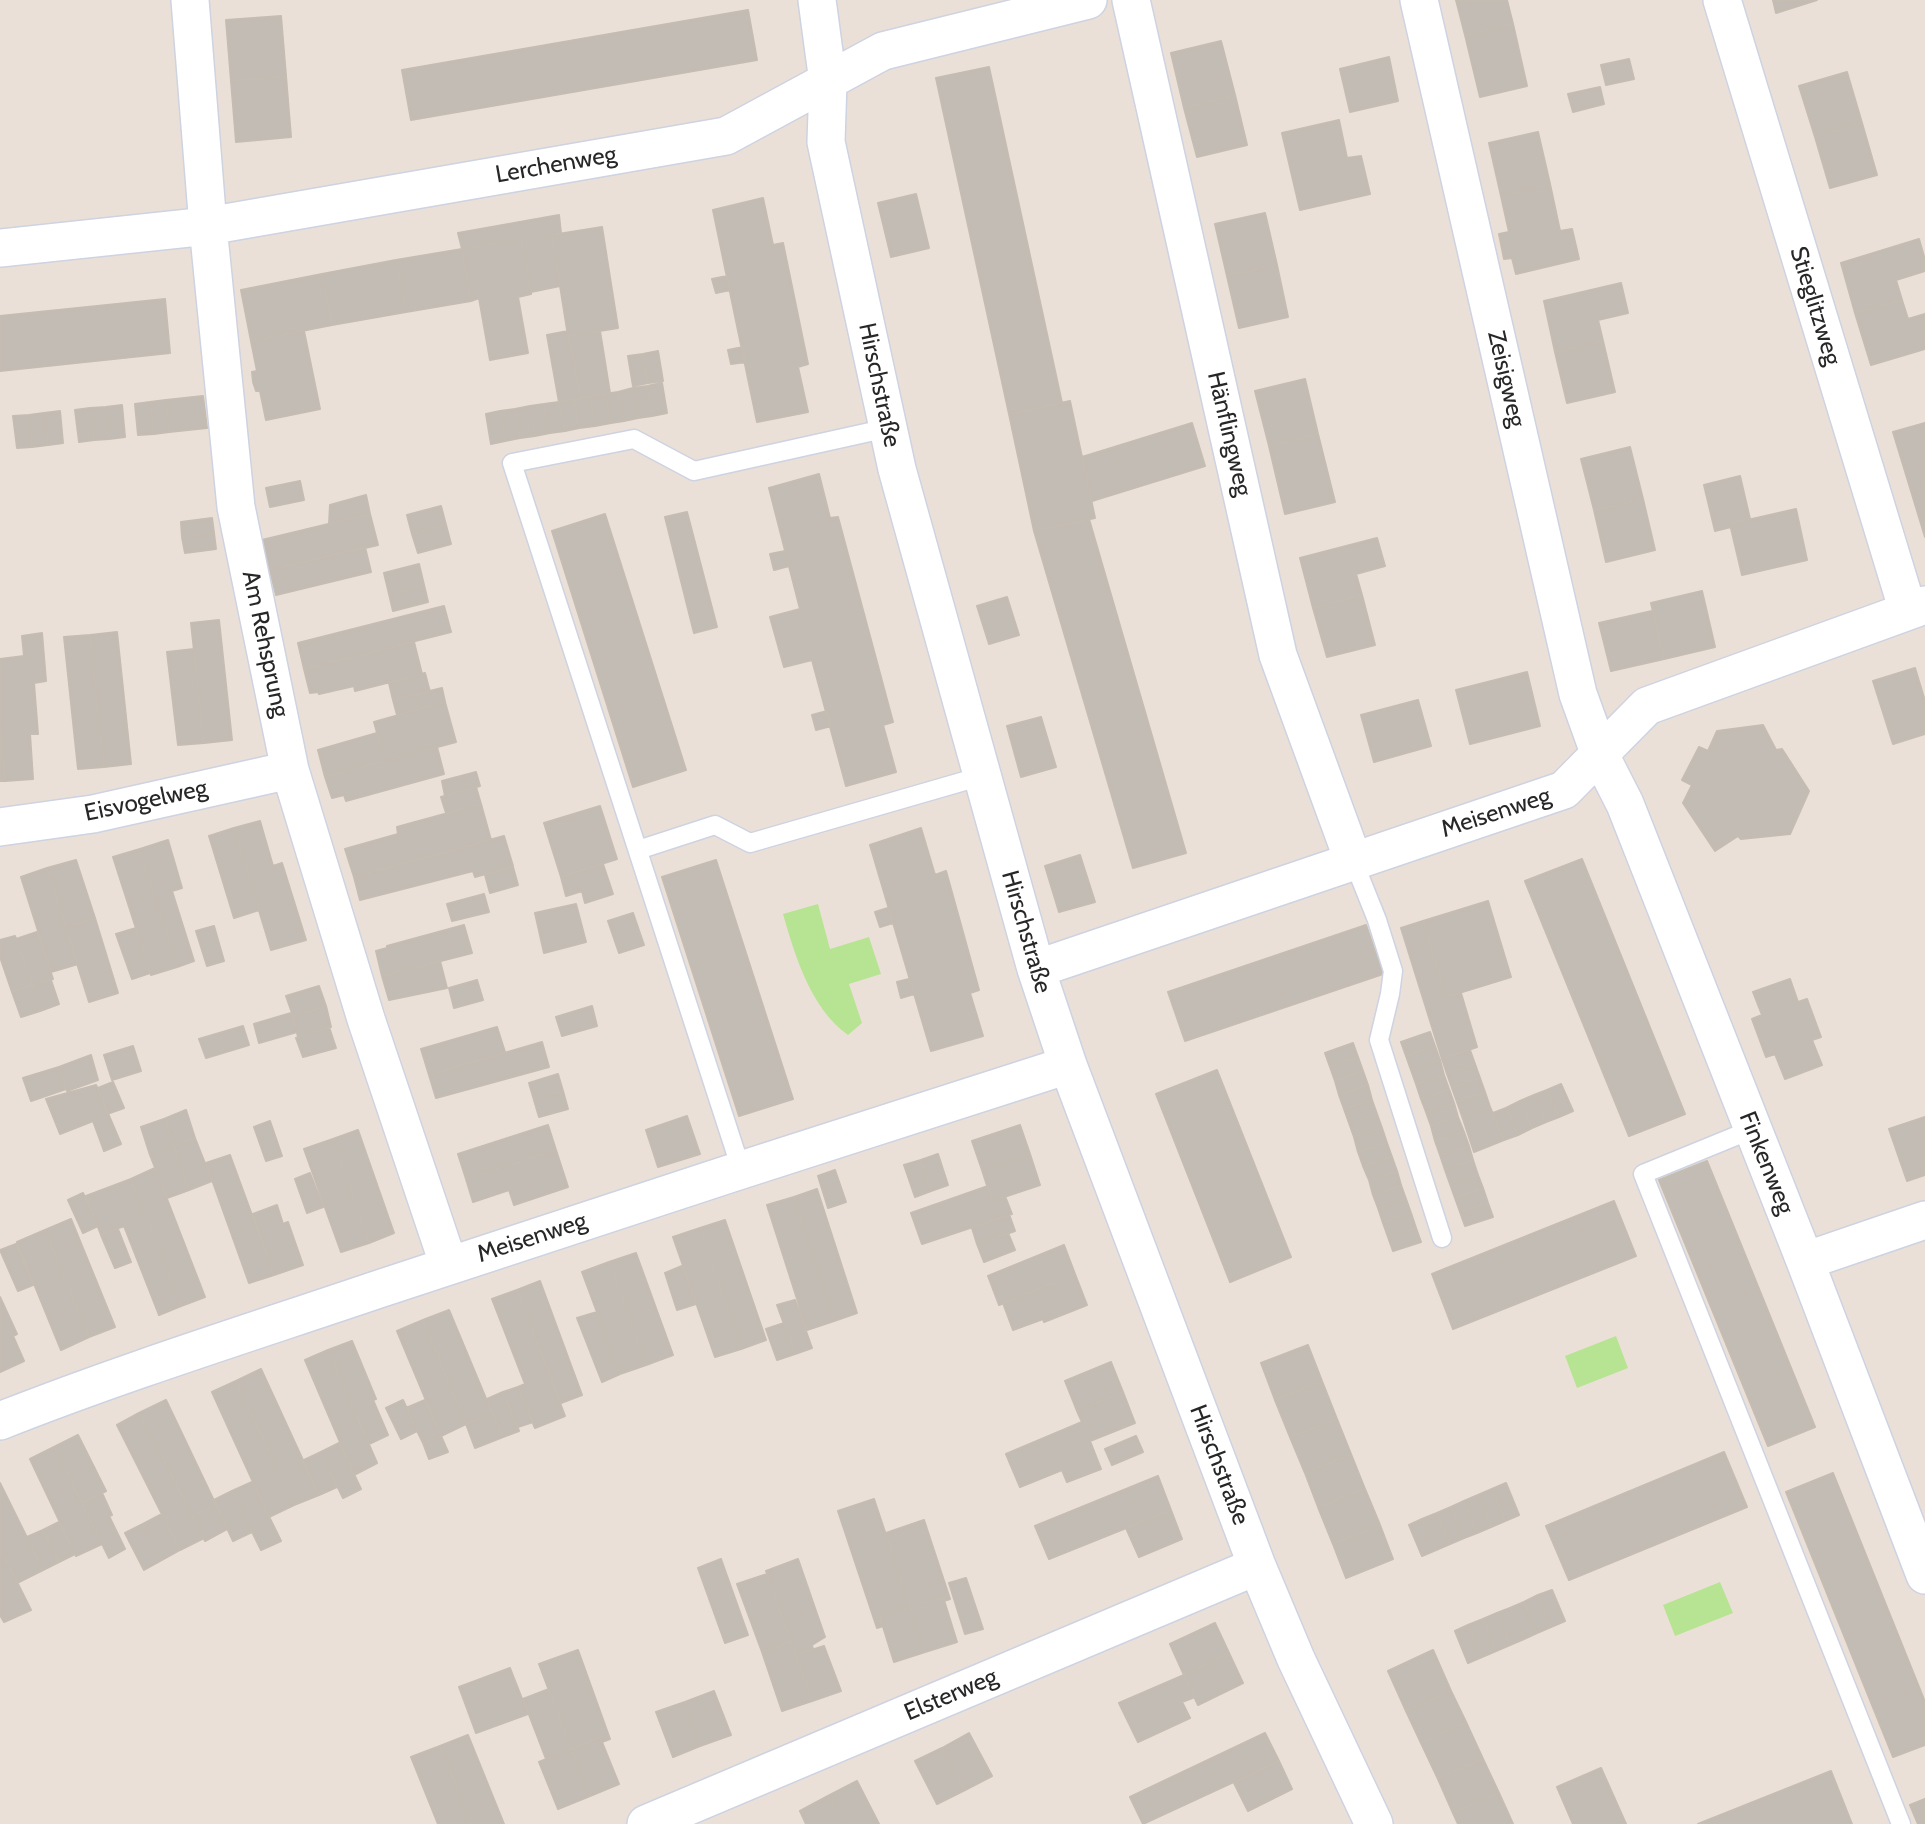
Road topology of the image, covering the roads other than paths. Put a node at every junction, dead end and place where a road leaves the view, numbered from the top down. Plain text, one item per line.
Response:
1 (190, 0) edge
2 (817, 0) edge
3 (1088, 0) edge
4 (1131, 0) edge
5 (1419, 0) edge
6 (1723, 0) edge
7 (828, 82) junction
8 (208, 226) junction
9 (0, 248) edge
10 (888, 428) junction
11 (1916, 608) edge
12 (1600, 755) junction
13 (290, 770) junction
14 (982, 776) junction
15 (0, 827) edge
16 (638, 850) junction
17 (1353, 860) junction
18 (1036, 970) junction
19 (1068, 1065) junction
20 (1753, 1129) junction
21 (741, 1169) junction
22 (1925, 1220) edge
23 (1442, 1238) dead end
24 (1805, 1261) junction
25 (449, 1266) junction
26 (0, 1421) edge
27 (1257, 1566) junction
28 (1925, 1575) edge
29 (646, 1824) edge
30 (1374, 1824) edge
31 (1901, 1824) edge

1 - 8 street, Am Rehsprung
2 - 7 street, Hirschstraße
3 - 7 street, Lerchenweg
4 - 17 street, Hänflingweg
5 - 12 street, Zeisigweg
6 - 11 street, Stieglitzweg
7 - 8 street, Lerchenweg
7 - 10 street, Hirschstraße
8 - 9 street, Lerchenweg
8 - 13 street, Am Rehsprung
10 - 14 street, Hirschstraße
10 - 16 lane
11 - 12 street, Meisenweg
12 - 17 street, Meisenweg
12 - 20 street, Finkenweg
13 - 15 street, Eisvogelweg
13 - 25 street, Am Rehsprung
14 - 16 lane
14 - 18 street, Hirschstraße
16 - 21 lane
17 - 18 street, Meisenweg
17 - 23 lane
18 - 19 street, Hirschstraße
19 - 21 street, Meisenweg
19 - 27 street, Hirschstraße
20 - 24 street, Finkenweg
20 - 31 lane
21 - 25 street, Meisenweg
22 - 24 street
24 - 28 street, Finkenweg
25 - 26 street, Meisenweg
27 - 29 street, Elsterweg
27 - 30 street, Hirschstraße

